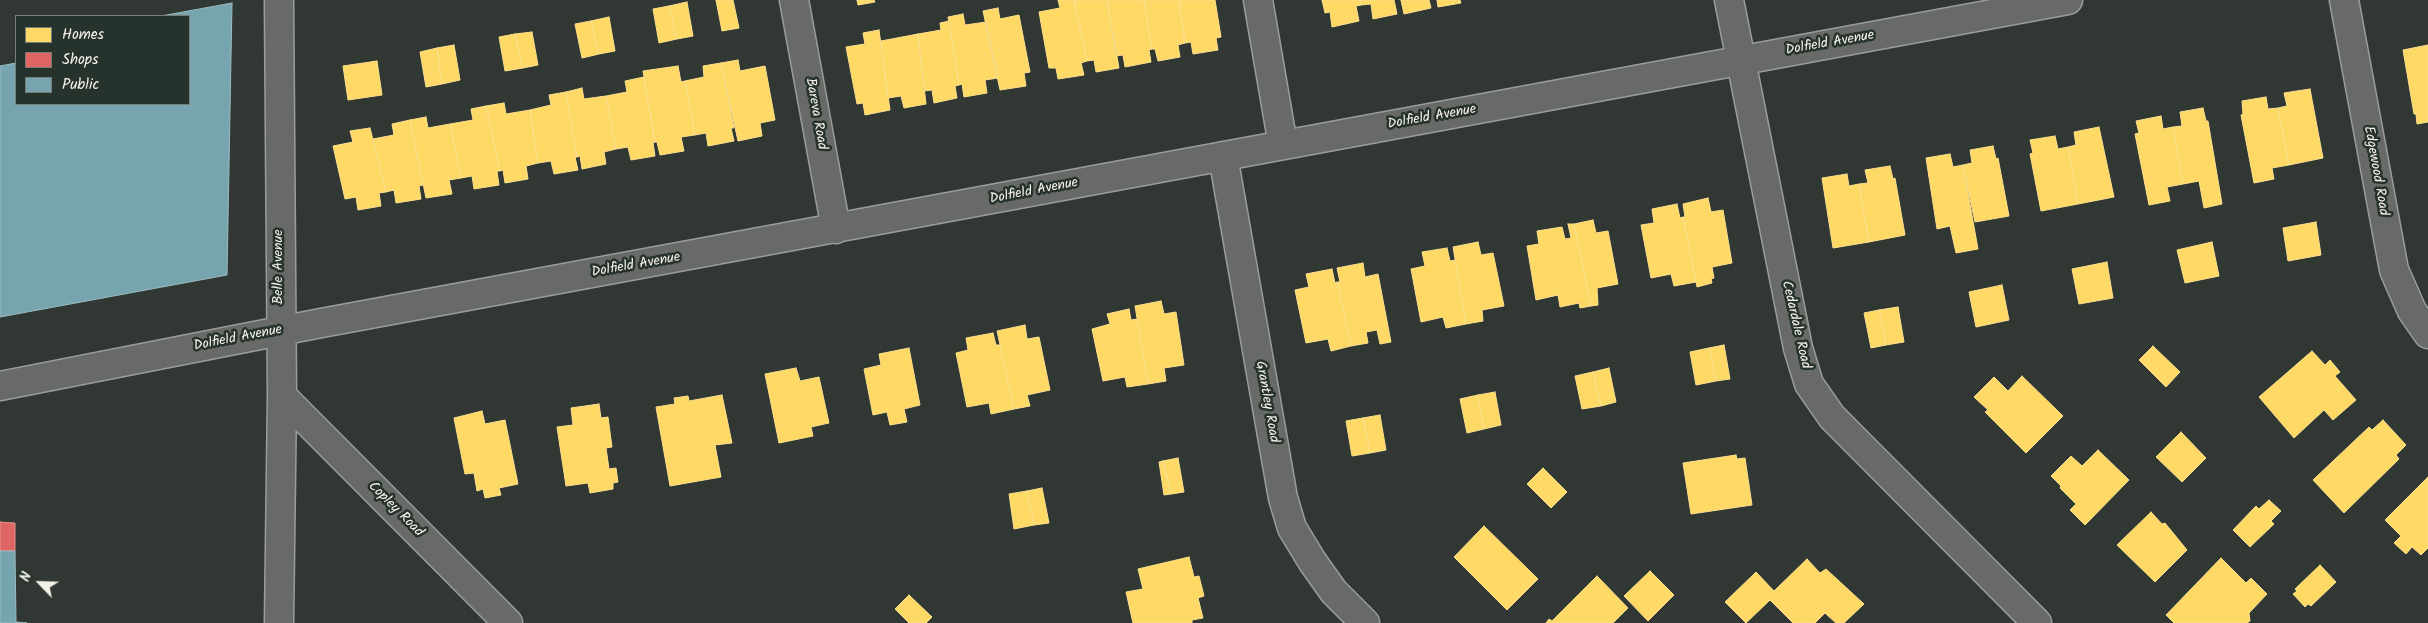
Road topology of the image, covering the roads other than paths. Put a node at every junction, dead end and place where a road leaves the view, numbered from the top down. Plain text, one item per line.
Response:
1 (279, 0) edge
2 (794, 0) edge
3 (1258, 0) edge
4 (1730, 0) edge
5 (2068, 0) edge
6 (2344, 0) edge
7 (1743, 60) junction
8 (1283, 145) junction
9 (1224, 156) junction
10 (836, 229) junction
11 (281, 331) junction
12 (2428, 334) edge
13 (0, 386) edge
14 (282, 396) junction
15 (279, 623) edge
16 (508, 623) edge
17 (1365, 623) edge
18 (2037, 623) edge

1 - 11 street, Belle Avenue
2 - 10 street, Bareva Road
3 - 8 street
4 - 7 street, Cedardale Road
5 - 7 street, Dolfield Avenue
6 - 12 street, Edgewood Road
7 - 8 street, Dolfield Avenue
7 - 18 street, Cedardale Road
8 - 9 street, Dolfield Avenue
9 - 10 street, Dolfield Avenue
9 - 17 street, Grantley Road
10 - 11 street, Dolfield Avenue
11 - 13 street, Dolfield Avenue
11 - 14 street, Belle Avenue
14 - 15 street, Belle Avenue
14 - 16 street, Copley Road

